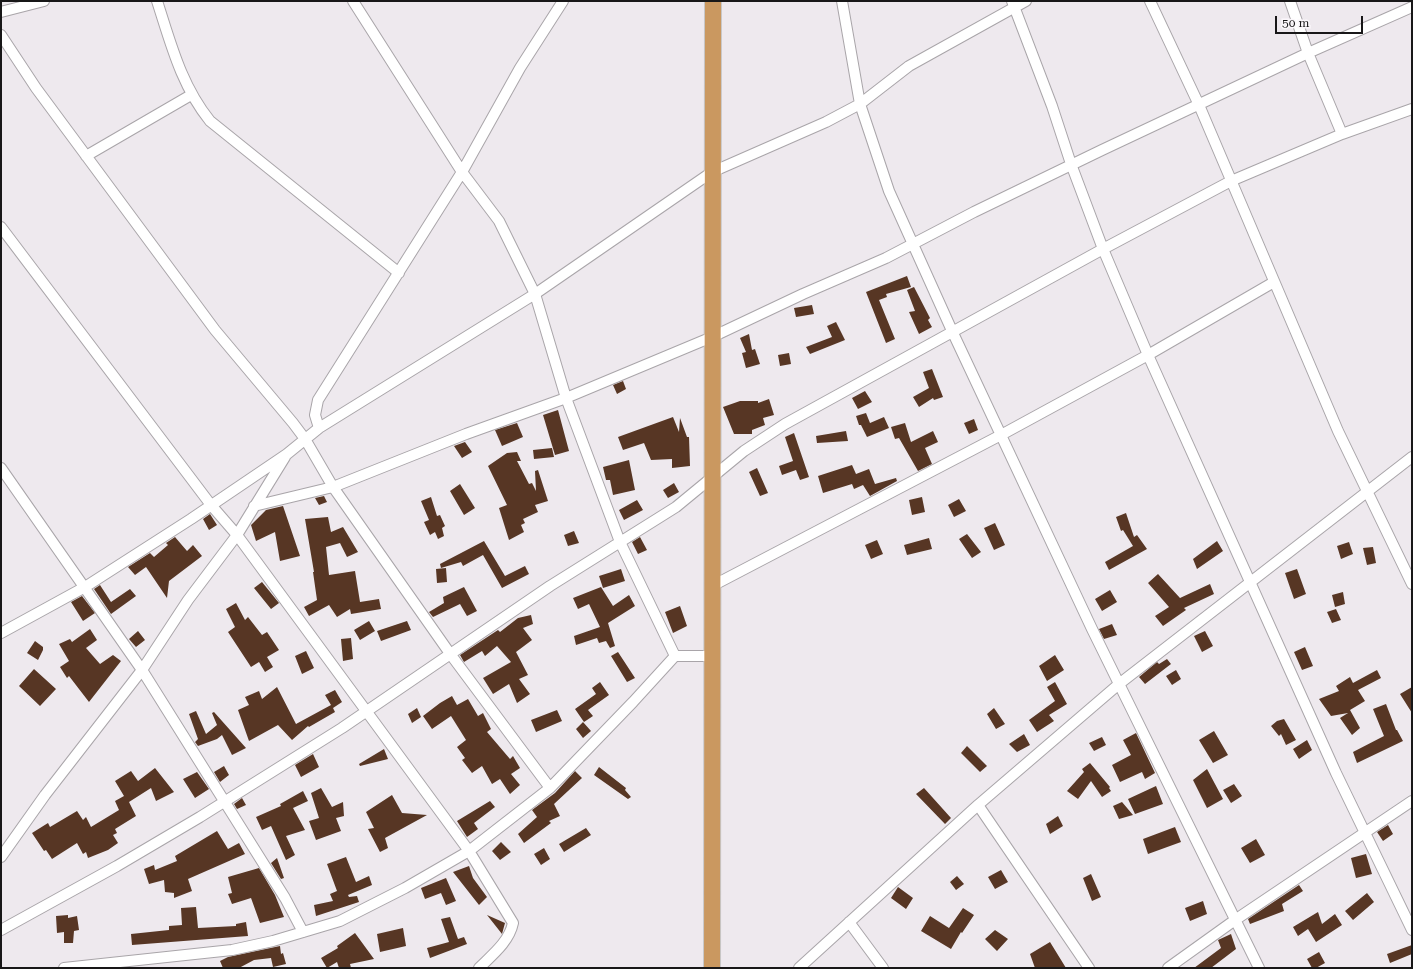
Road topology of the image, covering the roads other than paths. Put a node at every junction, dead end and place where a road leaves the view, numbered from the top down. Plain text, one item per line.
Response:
1 (44, 1) edge
2 (157, 1) edge
3 (353, 1) edge
4 (563, 1) edge
5 (713, 1) edge
6 (842, 1) edge
7 (1026, 1) edge
8 (1150, 1) edge
9 (1290, 1) edge
10 (1013, 4) edge
11 (1408, 6) edge
12 (1, 12) edge
13 (1, 35) edge
14 (1308, 53) junction
15 (191, 95) junction
16 (860, 104) junction
17 (1199, 105) junction
18 (1412, 109) edge
19 (1342, 134) junction
20 (86, 156) junction
21 (1071, 164) junction
22 (462, 172) junction
23 (712, 172) junction
24 (1231, 181) junction
25 (2, 230) edge
26 (912, 244) junction
27 (1103, 249) junction
28 (399, 273) junction
29 (1274, 282) junction
30 (536, 294) junction
31 (953, 332) junction
32 (712, 337) junction
33 (1148, 355) junction
34 (566, 398) junction
35 (319, 428) junction
36 (1001, 436) junction
37 (305, 439) junction
38 (287, 454) junction
39 (1412, 457) edge
40 (1, 468) edge
41 (711, 477) junction
42 (333, 487) junction
43 (1367, 493) junction
44 (211, 505) junction
45 (254, 506) junction
46 (237, 534) junction
47 (620, 542) junction
48 (1250, 584) junction
49 (1412, 584) edge
50 (85, 586) junction
51 (712, 586) junction
52 (1, 633) edge
53 (451, 655) junction
54 (675, 656) junction
55 (713, 656) junction
56 (142, 670) junction
57 (1119, 684) junction
58 (366, 711) junction
59 (550, 788) junction
60 (1412, 801) edge
61 (223, 802) junction
62 (978, 805) junction
63 (1366, 833) junction
64 (469, 851) junction
65 (1, 857) edge
66 (1235, 920) junction
67 (849, 922) junction
68 (1, 930) edge
69 (1412, 930) edge
70 (303, 932) junction
71 (64, 968) edge
72 (479, 968) edge
73 (712, 968) edge
74 (799, 968) edge
75 (883, 968) edge
76 (1089, 968) edge
77 (1168, 968) edge
78 (1259, 968) edge

1 - 12 street
2 - 15 street
3 - 22 street
4 - 22 street
5 - 23 highway
6 - 16 street
7 - 10 street
8 - 17 street
9 - 14 street
10 - 16 street
10 - 21 street
11 - 14 street
13 - 20 street
14 - 17 street
14 - 19 street
15 - 20 street
15 - 28 street
16 - 23 street
16 - 26 street
17 - 21 street
17 - 24 street
18 - 19 street
19 - 24 street
20 - 37 street
21 - 26 street
21 - 27 street
22 - 28 street
22 - 30 street
23 - 30 street
23 - 32 highway
24 - 27 street
24 - 29 street
25 - 44 street
26 - 31 street
26 - 32 street
27 - 31 street
27 - 33 street
28 - 35 street
29 - 33 street
29 - 43 street
30 - 34 street
30 - 35 street
31 - 36 street
31 - 41 street
32 - 34 street
32 - 41 highway
33 - 36 street
33 - 48 street
34 - 42 street
34 - 47 street
35 - 37 street
36 - 51 street
36 - 57 street
37 - 38 street
37 - 42 street
38 - 44 street
38 - 45 street
39 - 43 street
40 - 50 street
41 - 47 street
41 - 51 highway
42 - 45 street
42 - 53 street
43 - 48 street
43 - 49 street
44 - 46 street
44 - 50 street
45 - 46 street
46 - 56 street
46 - 58 street
47 - 53 street
47 - 54 street
48 - 57 street
48 - 63 street
50 - 52 street
50 - 56 street
51 - 55 highway
53 - 58 street
53 - 59 street
54 - 55 street
54 - 59 street
55 - 73 highway
56 - 61 street
56 - 65 street
57 - 62 street
57 - 66 street
58 - 61 street
58 - 64 street
59 - 64 street
60 - 63 street
61 - 68 street
61 - 70 street
62 - 67 street
62 - 76 street
63 - 66 street
63 - 69 street
64 - 70 street
64 - 72 street
66 - 77 street
66 - 78 street
67 - 74 street
67 - 75 street
70 - 71 street

